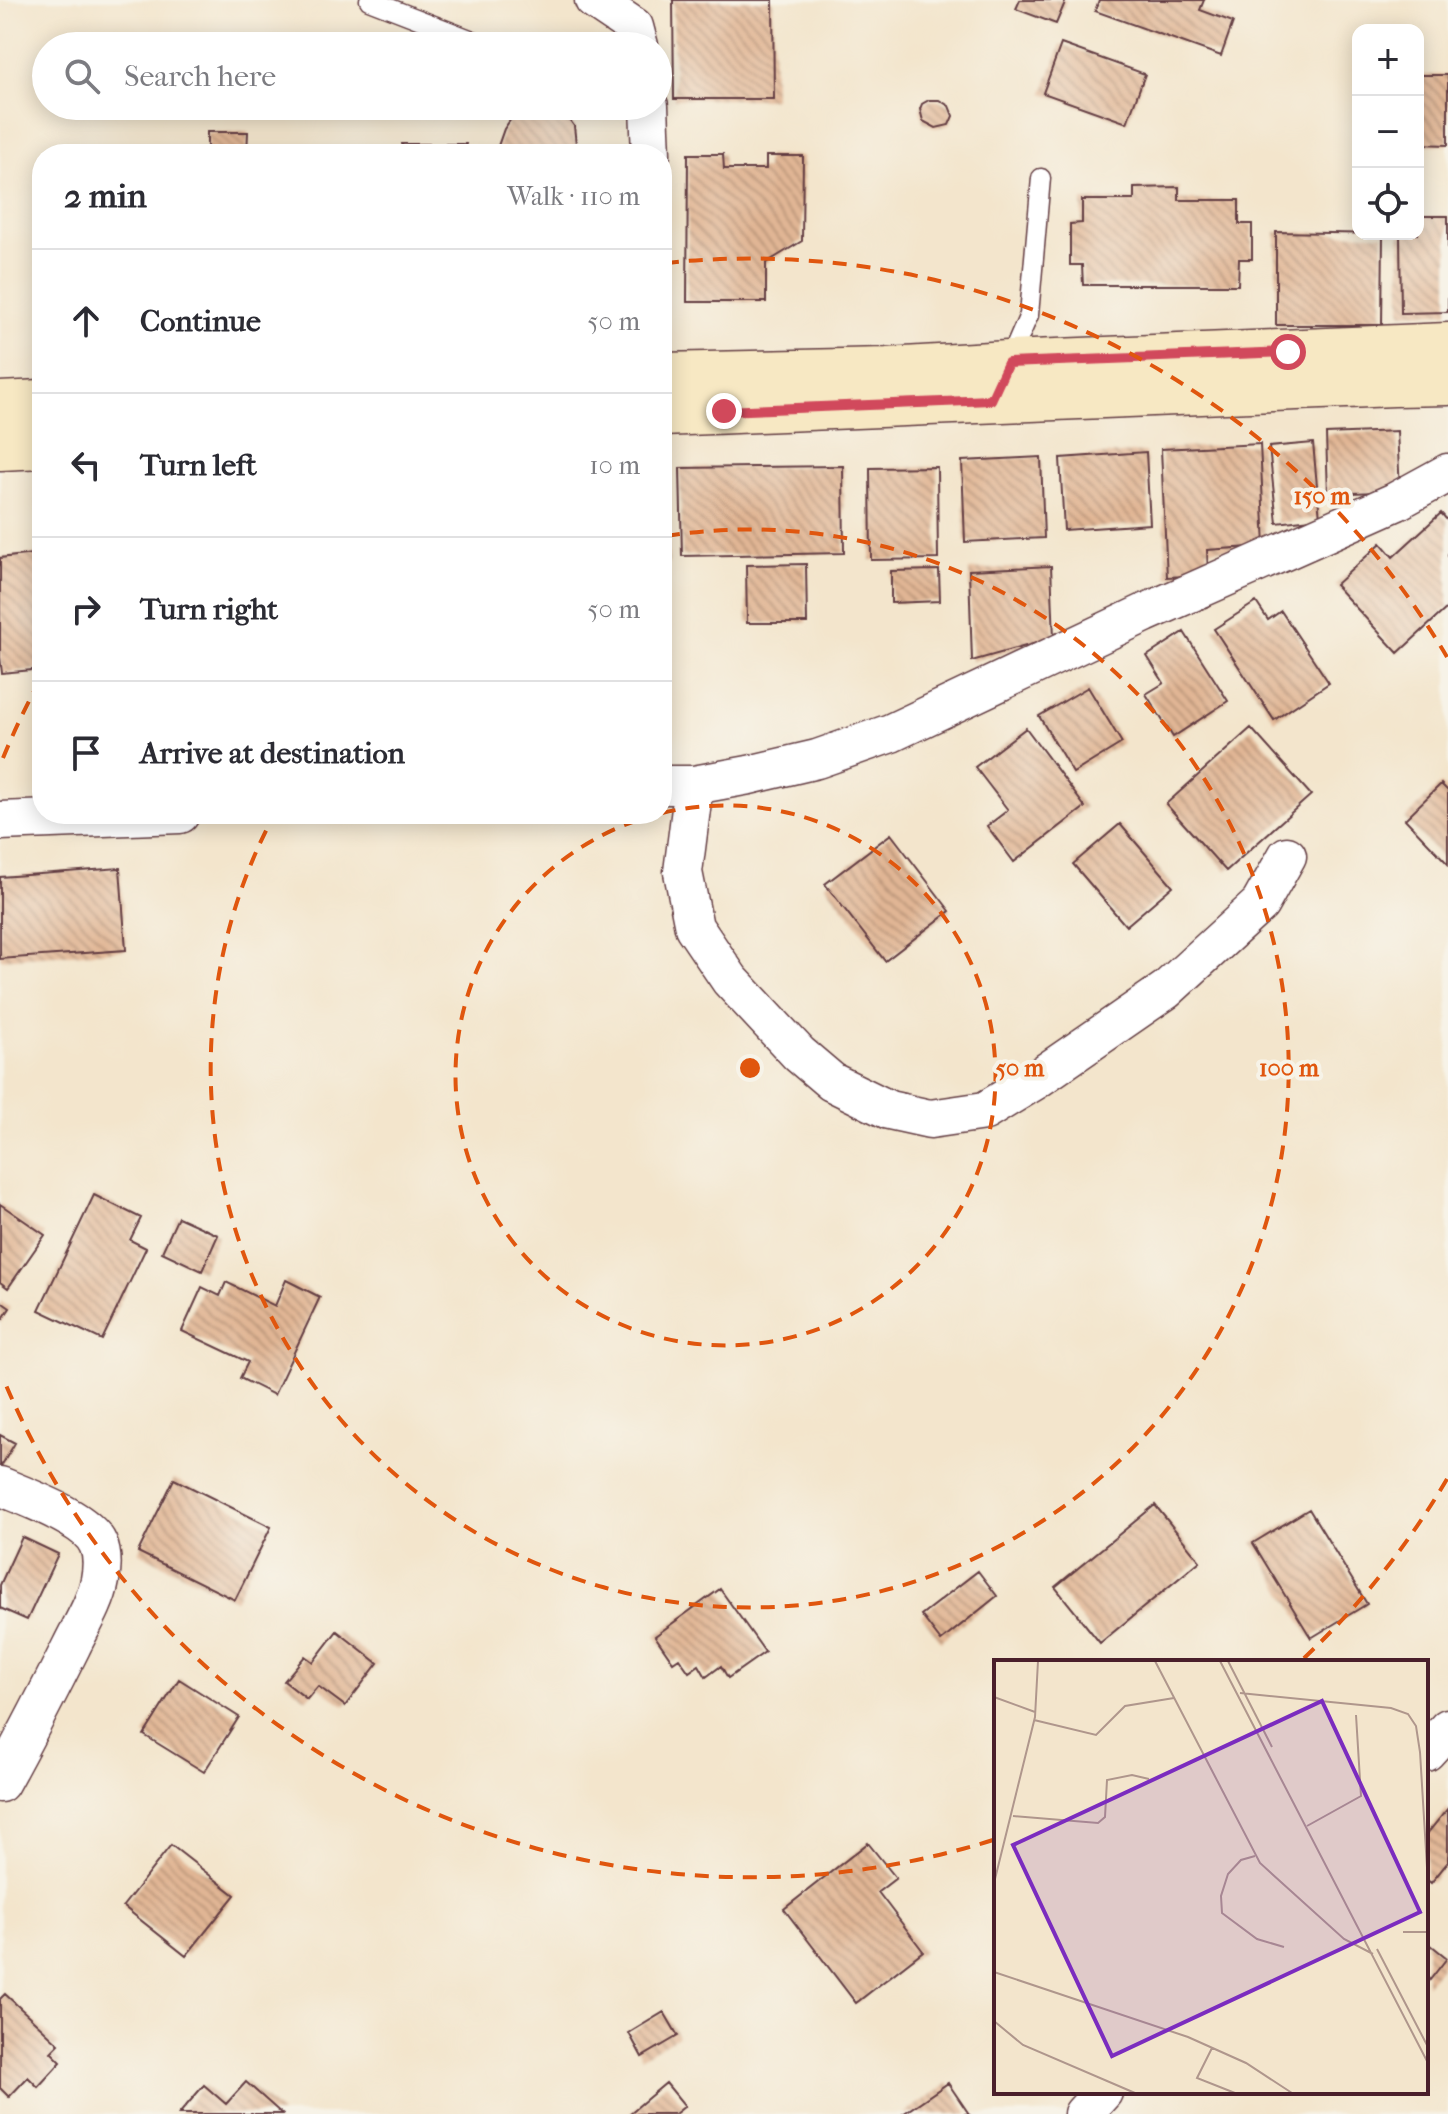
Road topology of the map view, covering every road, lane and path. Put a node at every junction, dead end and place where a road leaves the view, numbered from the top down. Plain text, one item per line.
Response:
1 (369, 0) edge
2 (594, 0) edge
3 (452, 32) edge
4 (635, 32) edge
5 (648, 120) edge
6 (650, 144) edge
7 (1041, 178) dead end
8 (1448, 345) edge
9 (1000, 382) junction
10 (1448, 383) edge
11 (672, 397) edge
12 (32, 402) edge
13 (0, 404) edge
14 (32, 446) edge
15 (0, 448) edge
16 (1448, 473) edge
17 (678, 785) edge
18 (32, 820) edge
19 (0, 821) edge
20 (1287, 856) dead end
21 (0, 1486) edge
22 (1448, 1728) edge
23 (1428, 1750) edge
24 (0, 1783) edge
25 (1101, 2094) edge
26 (1083, 2114) edge

1 - 3 lane
2 - 4 street
5 - 6 street
7 - 9 lane
8 - 9 main road
9 - 10 main road
9 - 11 main road
12 - 13 main road
14 - 15 main road
16 - 17 street
17 - 20 street
18 - 19 street
21 - 24 street
22 - 23 street
25 - 26 street

